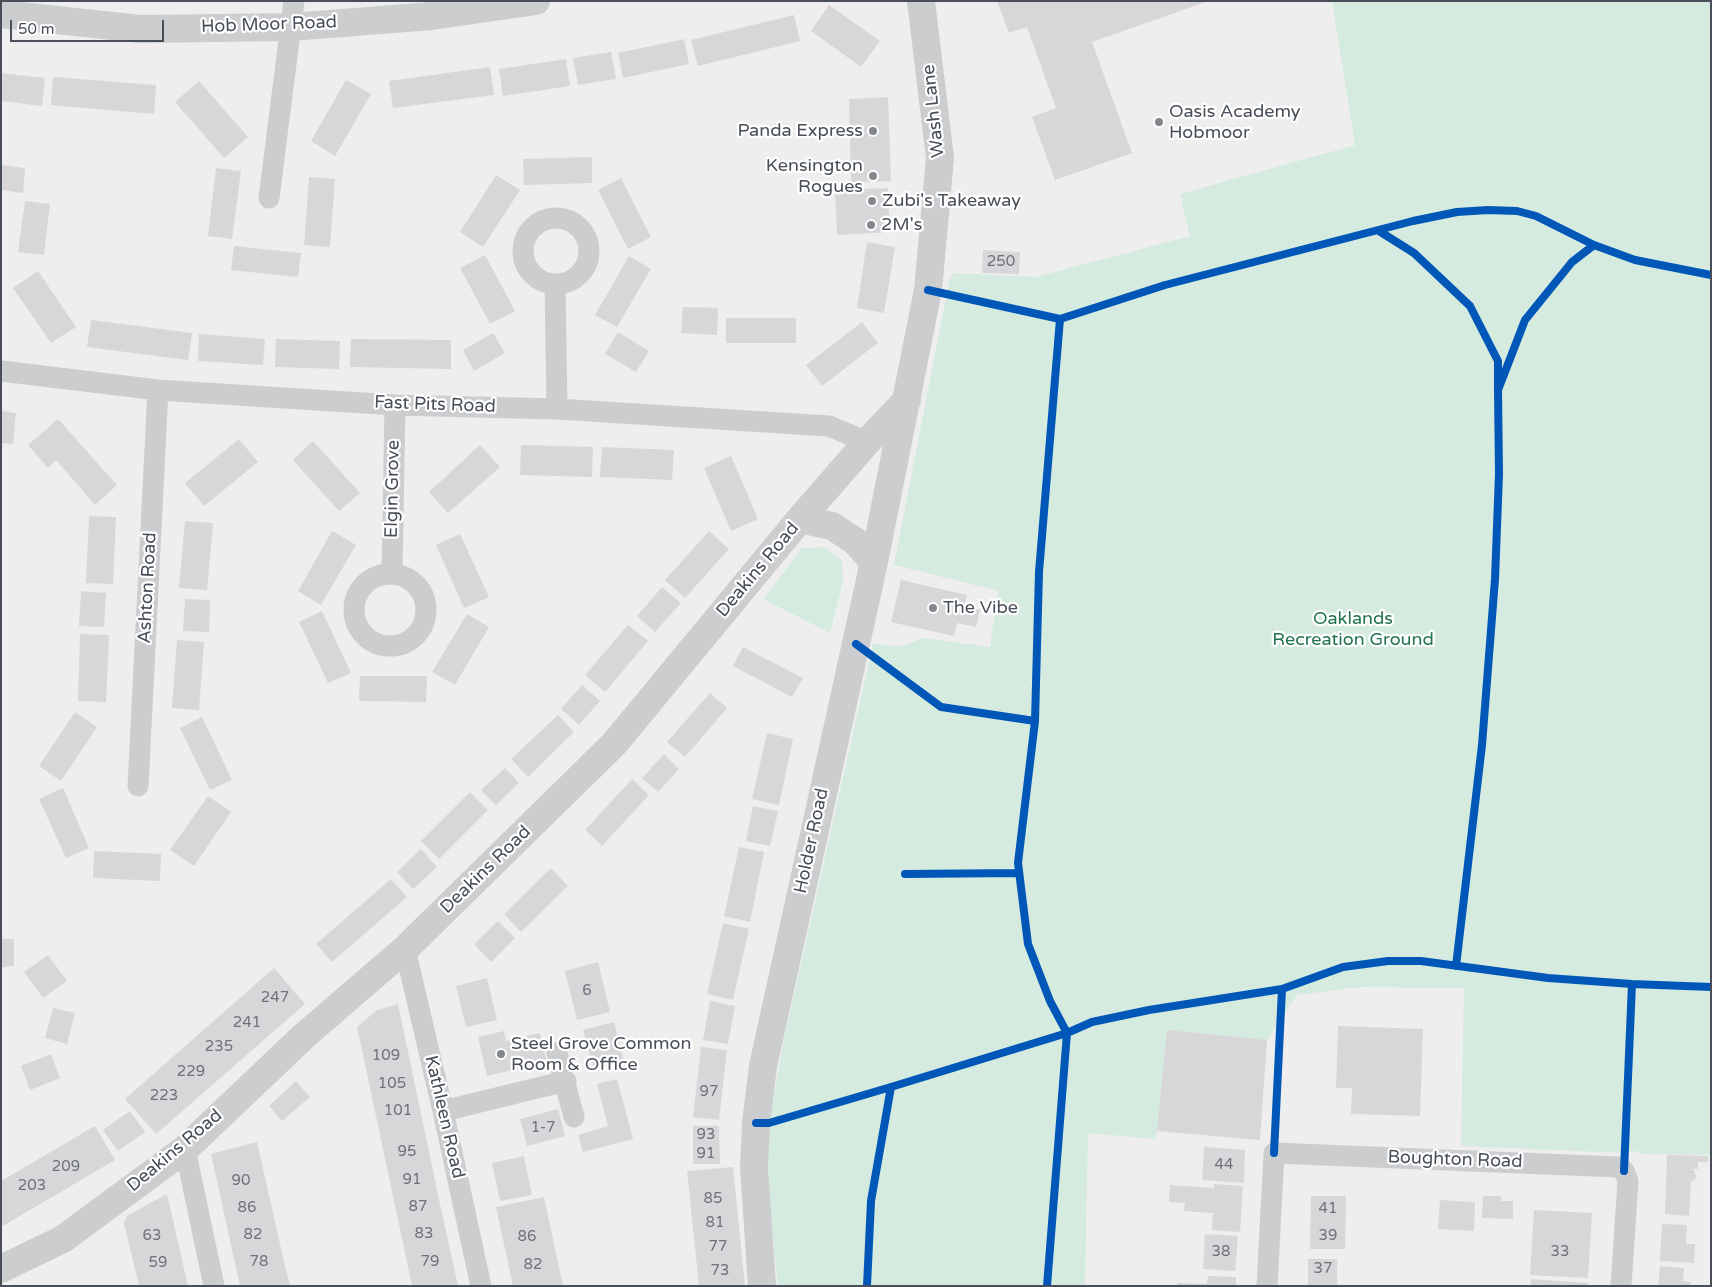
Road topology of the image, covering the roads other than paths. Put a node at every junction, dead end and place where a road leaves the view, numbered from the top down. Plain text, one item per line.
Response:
1 (536, 1) edge
2 (921, 1) edge
3 (1, 14) edge
4 (292, 14) edge
5 (269, 198) dead end
6 (555, 284) dead end
7 (1, 371) edge
8 (158, 390) junction
9 (907, 400) junction
10 (395, 405) junction
11 (557, 409) junction
12 (867, 442) junction
13 (800, 519) junction
14 (874, 562) junction
15 (392, 573) dead end
16 (138, 786) dead end
17 (405, 949) junction
18 (557, 1053) dead end
19 (566, 1081) junction
20 (443, 1111) junction
21 (574, 1117) dead end
22 (185, 1148) junction
23 (1, 1269) edge
24 (214, 1286) edge
25 (481, 1286) edge
26 (762, 1286) edge
27 (1267, 1286) edge
28 (1620, 1286) edge

1 - 4 street, Hob Moor Road
2 - 9 street, Wash Lane
3 - 4 street, Hob Moor Road
4 - 5 street
6 - 11 street
7 - 8 street, Fast Pits Road
8 - 10 street, Fast Pits Road
8 - 16 street, Ashton Road
9 - 12 street, Deakins Road
9 - 14 street, Holder Road
10 - 11 street, Fast Pits Road
10 - 15 street, Elgin Grove
11 - 12 street, Fast Pits Road
12 - 13 street, Deakins Road
13 - 14 street
13 - 17 street, Deakins Road
14 - 26 street, Holder Road
17 - 20 street, Kathleen Road
17 - 22 street, Deakins Road
18 - 19 street
19 - 20 street
19 - 21 street
20 - 25 street, Kathleen Road
22 - 23 street, Deakins Road
22 - 24 street
27 - 28 street, Boughton Road

